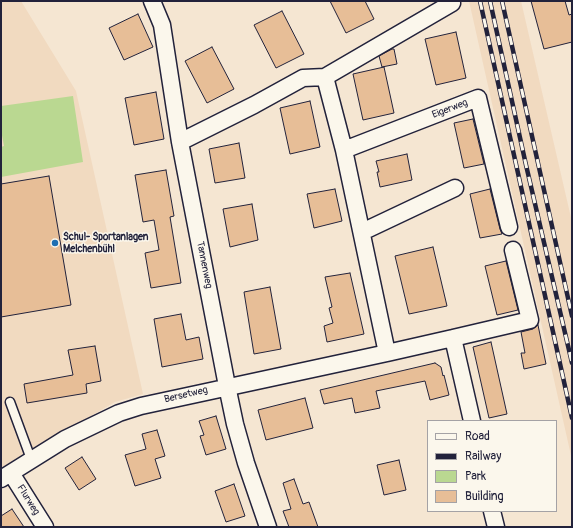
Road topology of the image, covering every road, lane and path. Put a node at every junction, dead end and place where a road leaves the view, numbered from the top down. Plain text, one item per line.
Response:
1 (152, 1) edge
2 (451, 1) edge
3 (325, 77) junction
4 (180, 142) junction
5 (344, 150) junction
6 (455, 188) dead end
7 (509, 227) dead end
8 (362, 232) junction
9 (513, 250) dead end
10 (453, 338) junction
11 (387, 353) junction
12 (227, 386) junction
13 (10, 402) dead end
14 (472, 420) edge
15 (31, 459) junction
16 (6, 476) edge
17 (492, 512) edge
18 (45, 527) edge
19 (268, 527) edge
20 (496, 527) edge

1 - 4 street, Tannenweg
2 - 3 street
3 - 4 street
3 - 5 street
4 - 12 street, Tannenweg
5 - 7 street, Eigerweg
5 - 8 street
6 - 8 street
8 - 11 street
9 - 10 street
10 - 11 street
10 - 14 street
11 - 12 street, Bersetweg
12 - 15 street, Bersetweg
12 - 19 street, Tannenweg
13 - 15 lane
15 - 16 street, Bersetweg
16 - 18 street, Flurweg
17 - 20 street

